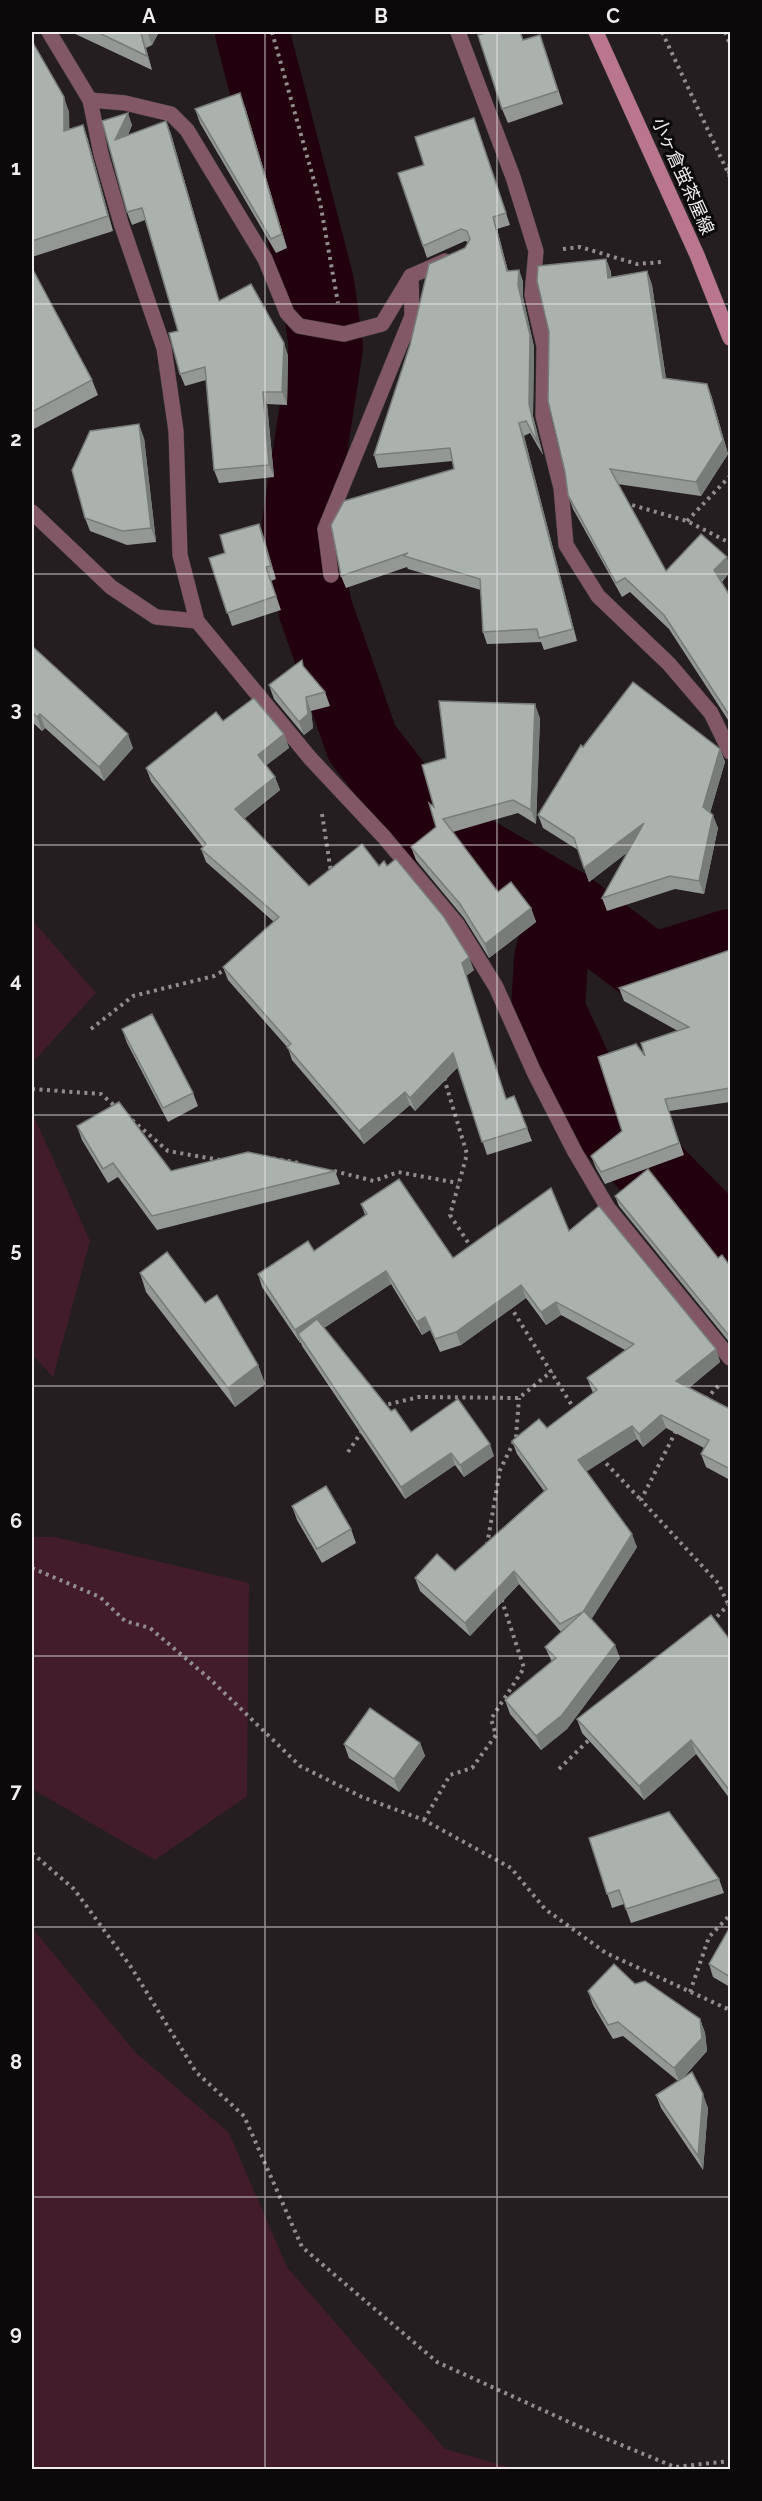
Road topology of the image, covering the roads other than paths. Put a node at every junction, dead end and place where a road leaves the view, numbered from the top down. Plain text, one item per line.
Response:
1 (50, 32) edge
2 (458, 32) edge
3 (597, 32) edge
4 (90, 99) junction
5 (454, 256) edge
6 (411, 276) junction
7 (730, 338) edge
8 (32, 512) edge
9 (331, 575) dead end
10 (197, 621) junction
11 (730, 752) edge
12 (730, 1358) edge

1 - 4 street
2 - 11 street
3 - 7 street, 小ヶ倉蛍茶屋線
4 - 6 street
4 - 10 street
5 - 6 street
6 - 9 street
8 - 10 street
10 - 12 street

